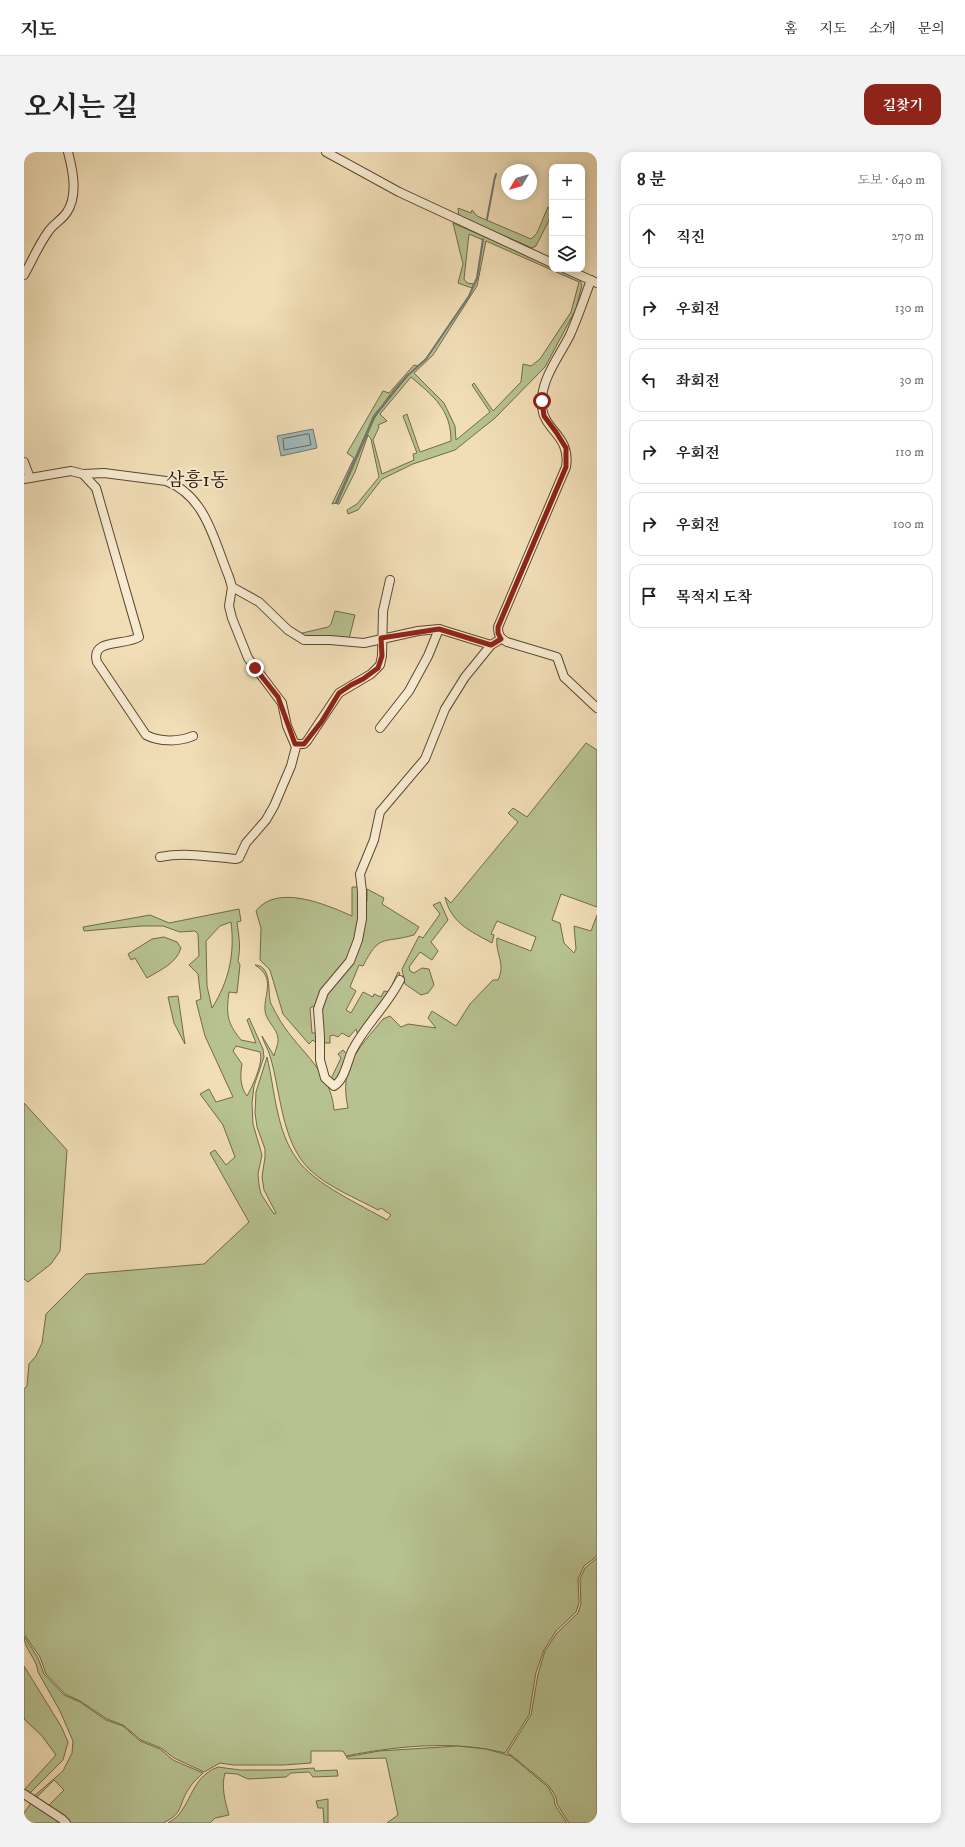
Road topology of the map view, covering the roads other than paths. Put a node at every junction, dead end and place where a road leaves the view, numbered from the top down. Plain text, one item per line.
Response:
1 (68, 152) edge
2 (326, 152) edge
3 (549, 262) edge
4 (572, 272) edge
5 (24, 276) edge
6 (594, 282) edge
7 (24, 462) edge
8 (83, 474) junction
9 (27, 478) edge
10 (390, 580) dead end
11 (232, 587) junction
12 (439, 629) junction
13 (381, 638) junction
14 (501, 639) junction
15 (491, 645) junction
16 (597, 708) edge
17 (380, 728) dead end
18 (193, 736) dead end
19 (295, 744) junction
20 (160, 857) dead end
21 (400, 980) dead end
22 (24, 1794) edge
23 (66, 1823) edge

1 - 5 street
2 - 3 street
4 - 6 street
6 - 14 street
7 - 9 street
8 - 9 street
8 - 11 street
8 - 18 street
10 - 13 street
11 - 13 street
11 - 19 street
12 - 13 street
12 - 15 street
12 - 17 street
13 - 19 street
14 - 15 street
14 - 16 street
15 - 21 street
19 - 20 street
22 - 23 street

